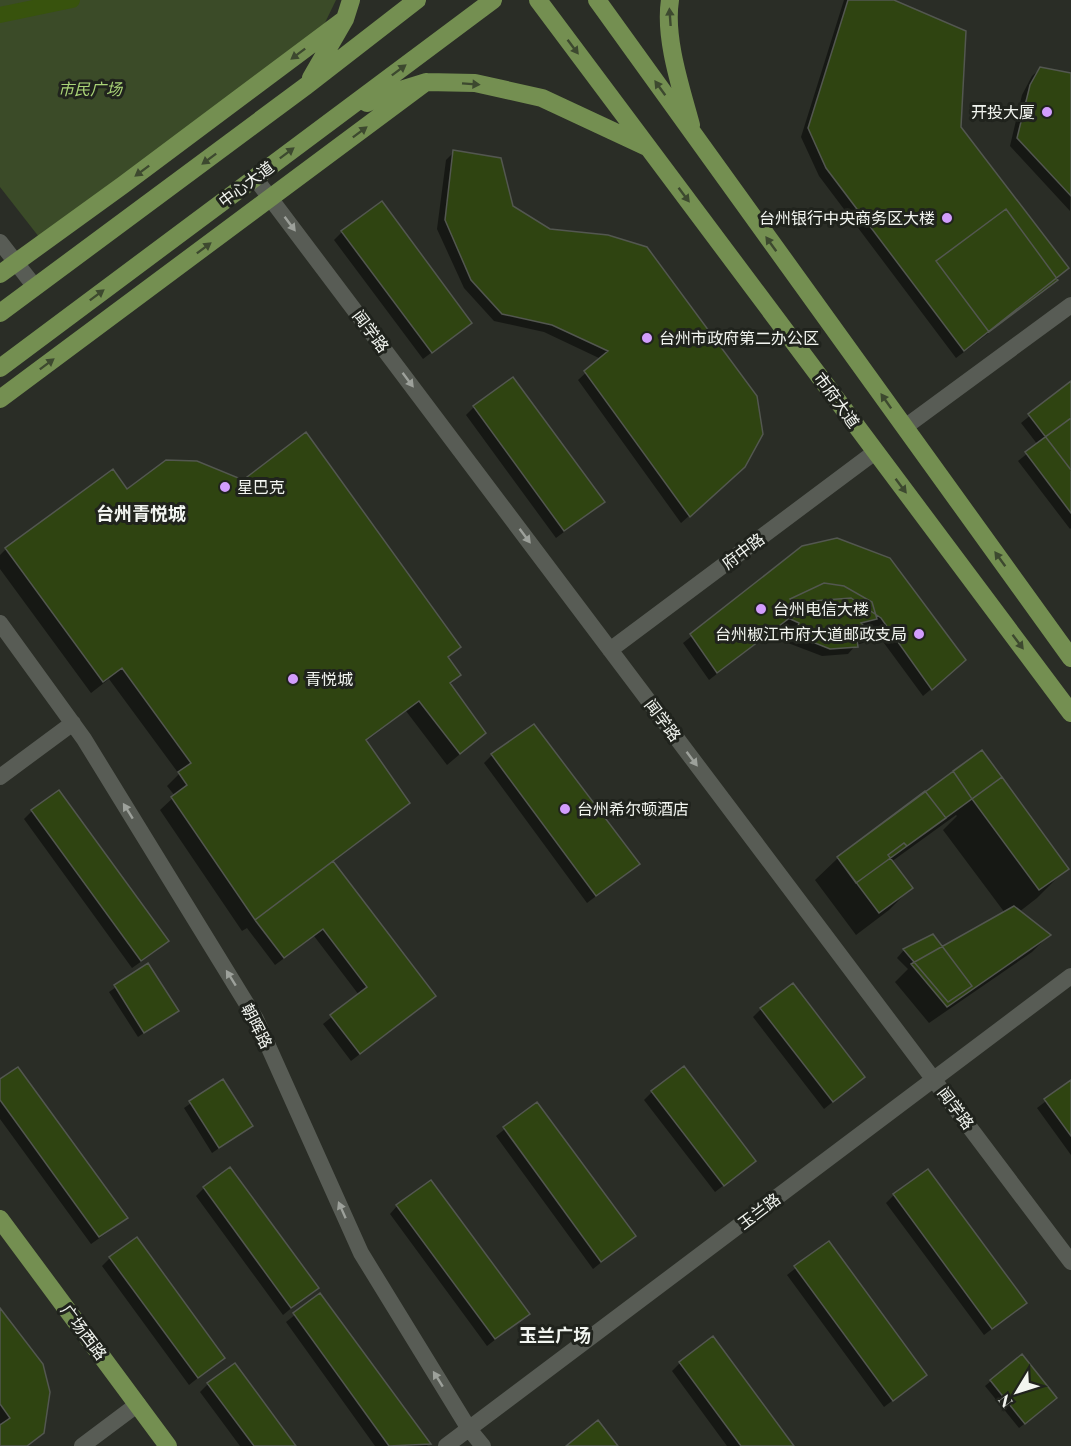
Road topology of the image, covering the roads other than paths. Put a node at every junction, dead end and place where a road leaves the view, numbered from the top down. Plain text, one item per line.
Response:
1 (351, 0) edge
2 (417, 0) edge
3 (493, 0) edge
4 (538, 0) edge
5 (597, 0) edge
6 (670, 0) edge
7 (345, 19) junction
8 (426, 82) junction
9 (306, 86) junction
10 (335, 117) junction
11 (694, 135) junction
12 (649, 148) junction
13 (255, 178) junction
14 (270, 198) junction
15 (0, 242) edge
16 (16, 262) junction
17 (0, 274) edge
18 (35, 287) junction
19 (1071, 305) edge
20 (0, 313) edge
21 (0, 368) edge
22 (0, 399) edge
23 (904, 427) junction
24 (875, 452) junction
25 (0, 623) edge
26 (610, 650) junction
27 (1071, 658) edge
28 (1071, 713) edge
29 (73, 723) junction
30 (0, 777) edge
31 (1071, 976) edge
32 (934, 1079) junction
33 (0, 1219) edge
34 (1071, 1262) edge
35 (138, 1404) junction
36 (469, 1429) junction
37 (82, 1446) edge
38 (168, 1446) edge
39 (446, 1446) edge
40 (483, 1446) edge

1 - 7 main road
2 - 9 main road
10 -> 3 main road, 中心大道
4 -> 12 main road, 市府大道
11 -> 5 main road
11 -> 6 main road
7 - 9 main road
7 -> 16 main road
8 - 10 main road
8 -> 12 main road
14 -> 8 main road
9 -> 18 main road
13 -> 10 main road, 中心大道
23 -> 11 main road
12 -> 24 main road, 市府大道
13 - 14 street, 闻学路
21 -> 13 main road, 中心大道
22 -> 14 main road
14 -> 26 street, 闻学路
15 - 16 street
16 - 17 main road
16 - 18 street
18 - 20 main road
19 - 23 street
27 -> 23 main road
24 - 26 street, 府中路
24 -> 28 main road, 市府大道
25 - 29 street, 朝晖路
26 -> 32 street, 闻学路
29 - 30 street
36 -> 29 street, 朝晖路
31 - 32 street, 玉兰路
32 - 34 street, 闻学路
32 - 36 street, 玉兰路
33 - 35 main road, 广场西路
35 - 37 street
35 - 38 main road, 广场西路
36 - 39 street, 玉兰路
36 - 40 street, 朝晖路

